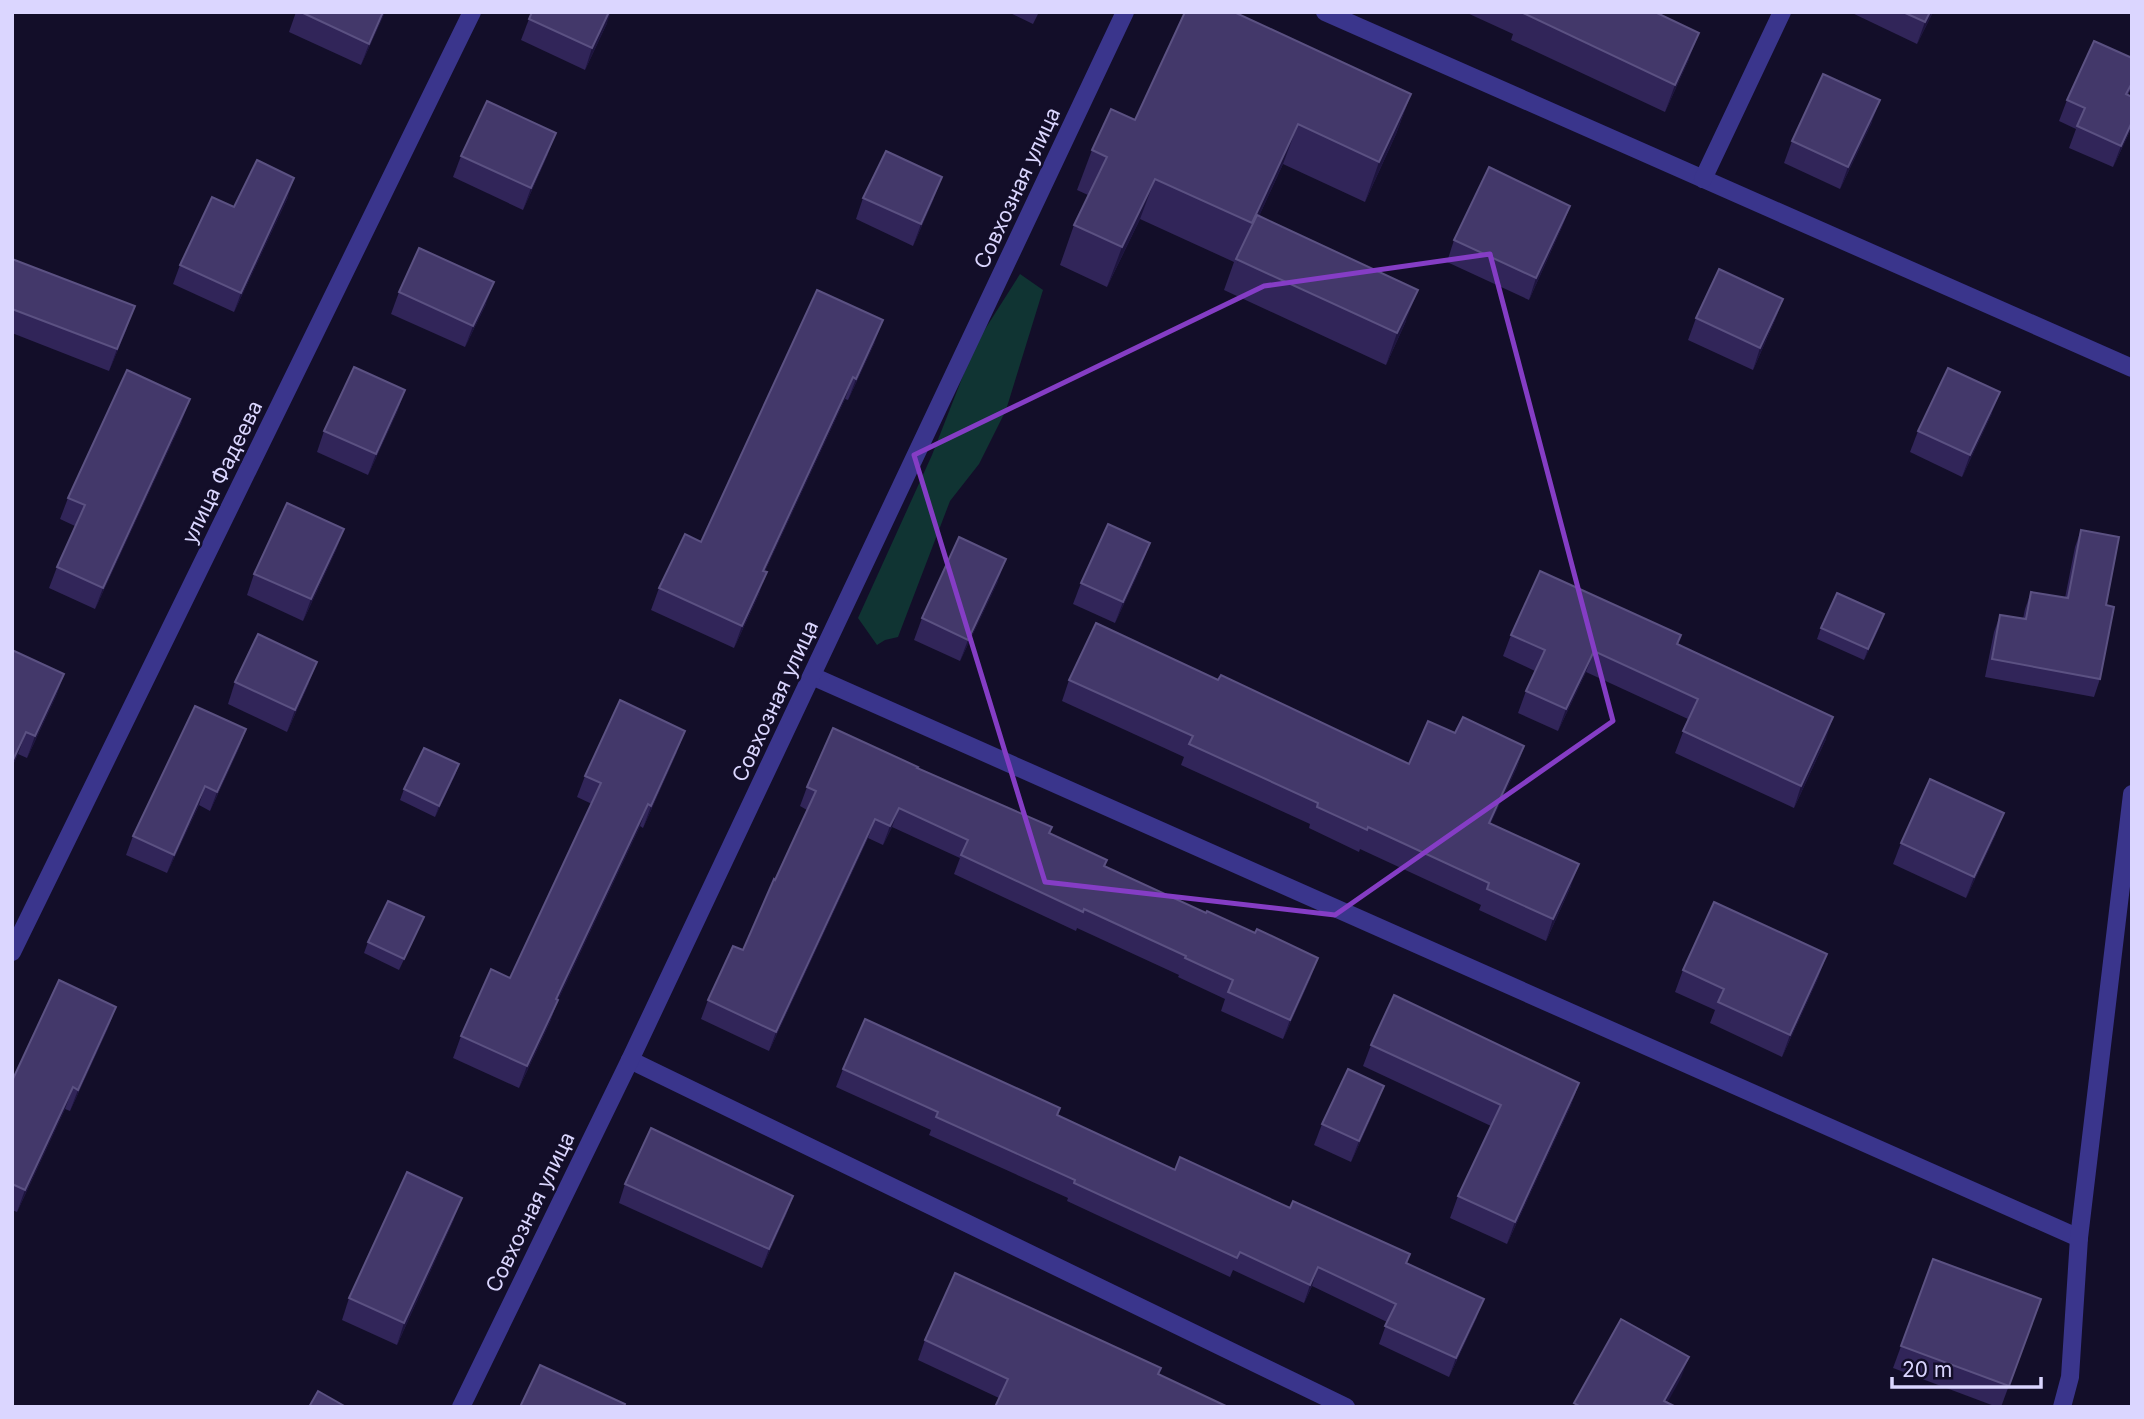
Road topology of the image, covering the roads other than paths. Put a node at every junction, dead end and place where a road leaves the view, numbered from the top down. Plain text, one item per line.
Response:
1 (472, 12) edge
2 (1125, 12) edge
3 (1325, 12) edge
4 (1782, 12) edge
5 (1703, 179) junction
6 (2132, 368) edge
7 (812, 676) junction
8 (2132, 794) edge
9 (12, 952) edge
10 (629, 1060) junction
11 (2079, 1238) junction
12 (461, 1407) edge
13 (1346, 1407) edge
14 (2062, 1407) edge

1 - 9 street, улица Фадеева
2 - 7 street, Совхозная улица
3 - 5 street
4 - 5 street
5 - 6 street
7 - 10 street, Совхозная улица
7 - 11 street
8 - 11 street
10 - 12 street, Совхозная улица
10 - 13 street
11 - 14 street

